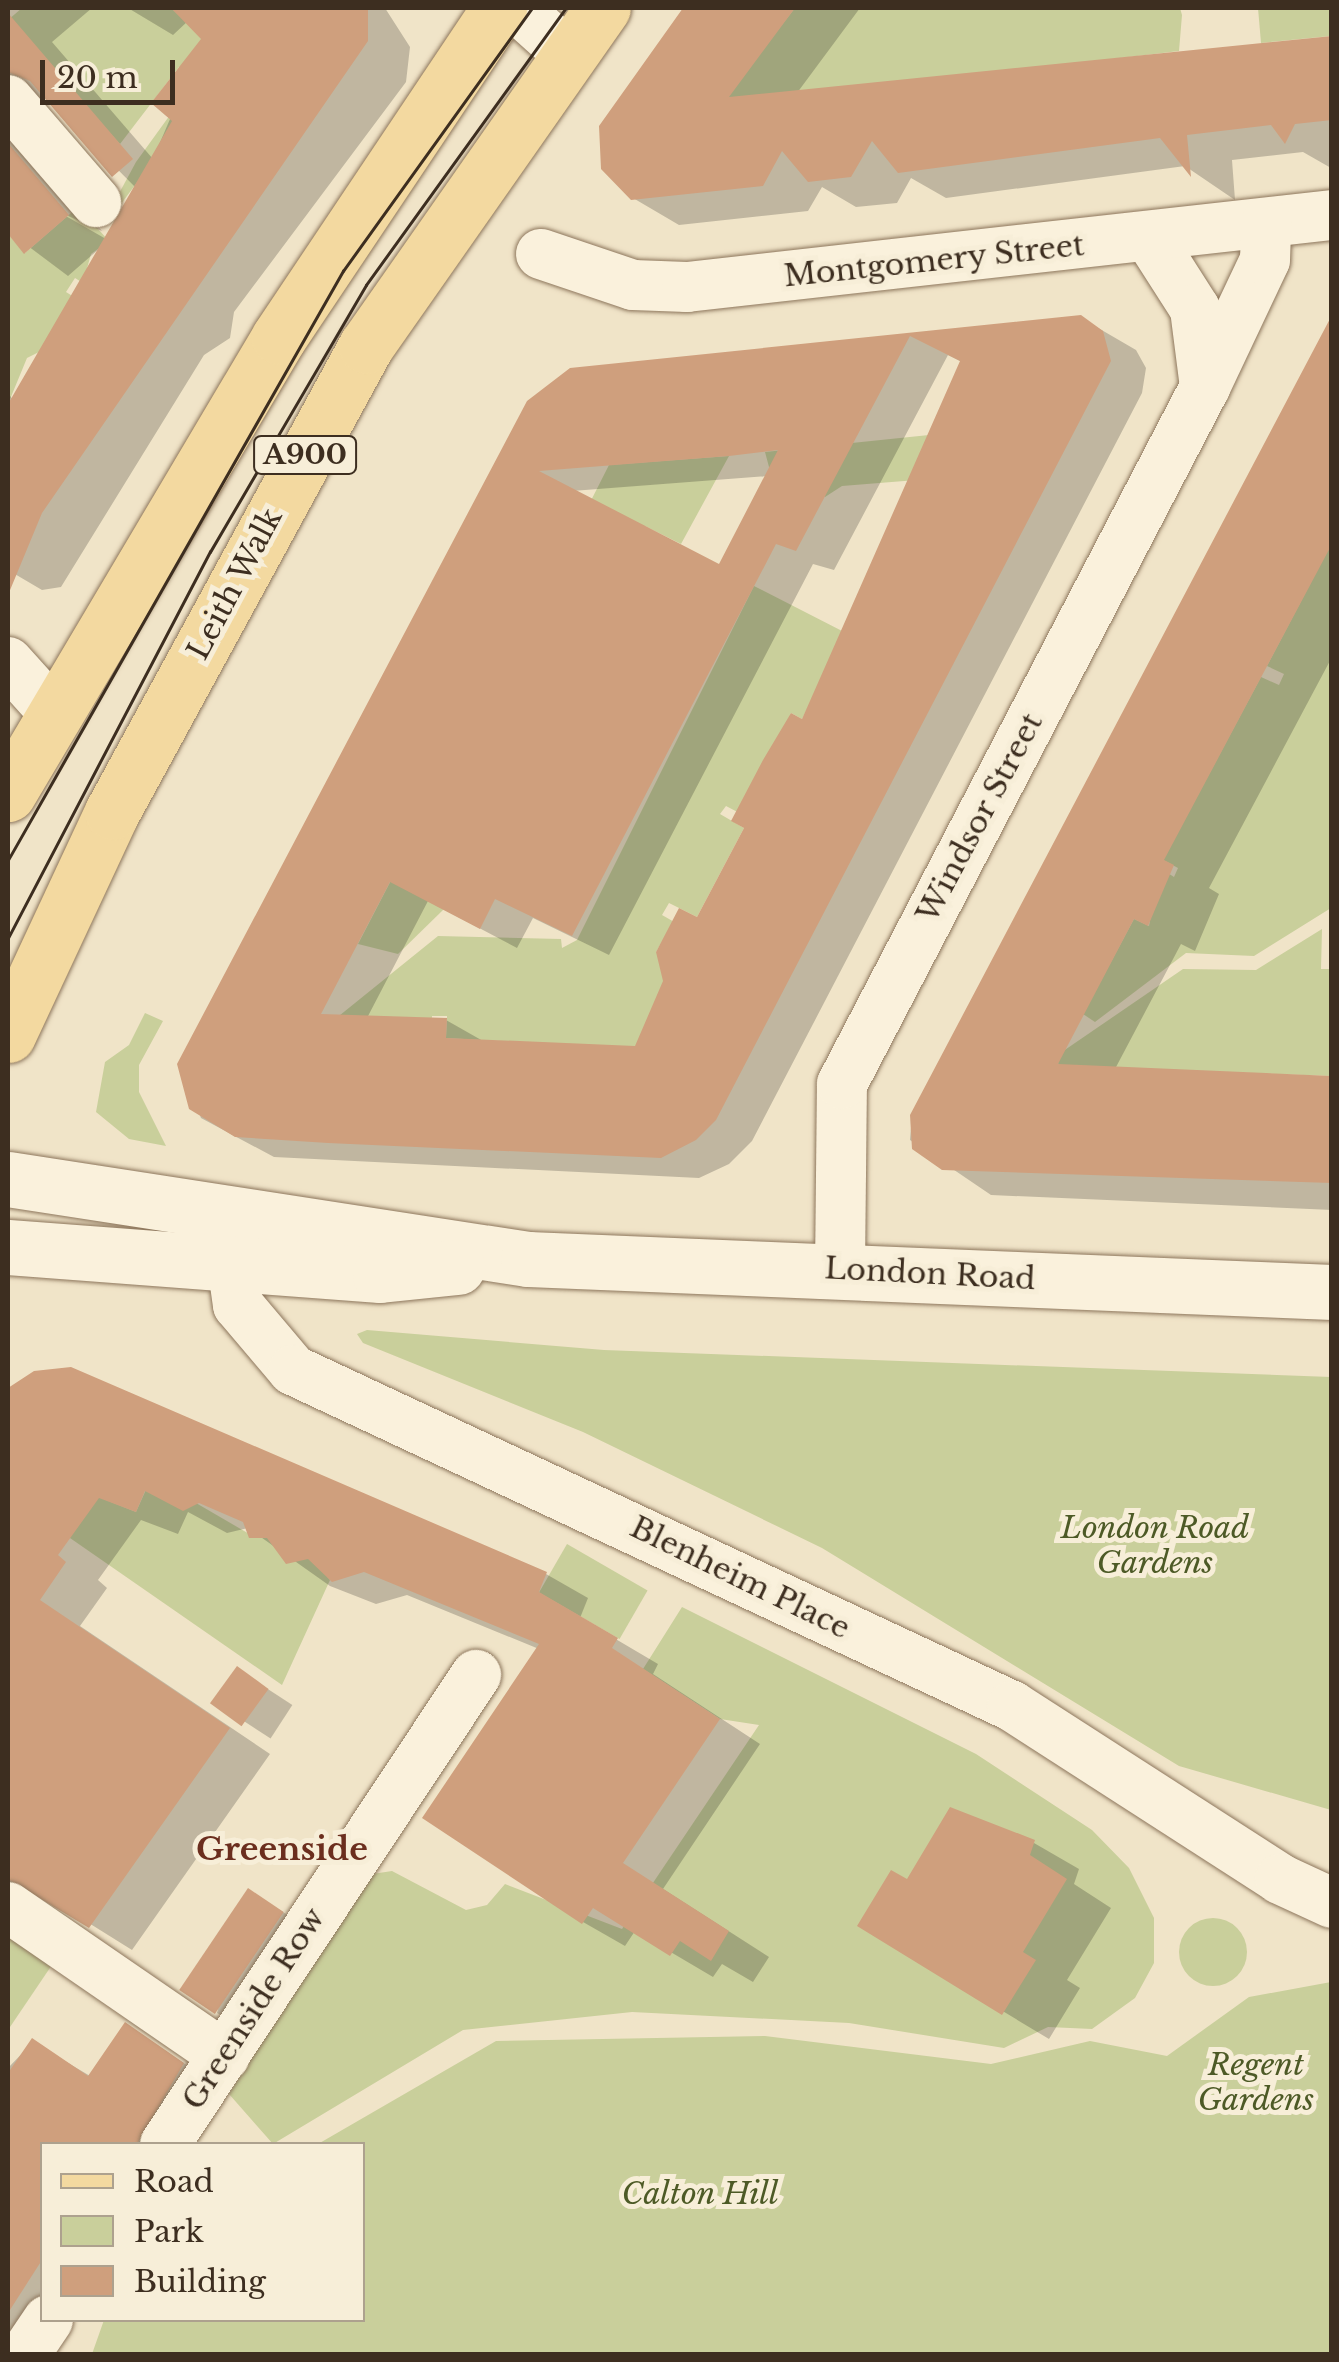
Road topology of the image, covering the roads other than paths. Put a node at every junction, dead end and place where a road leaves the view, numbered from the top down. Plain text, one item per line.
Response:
1 (499, 8) edge
2 (517, 8) edge
3 (603, 8) edge
4 (568, 54) junction
5 (8, 100) edge
6 (96, 202) dead end
7 (1332, 215) edge
8 (1266, 223) junction
9 (1149, 236) junction
10 (541, 254) dead end
11 (1205, 387) junction
12 (8, 662) edge
13 (54, 713) junction
14 (8, 794) edge
15 (8, 1035) edge
16 (8, 1179) edge
17 (227, 1212) junction
18 (8, 1247) edge
19 (528, 1259) junction
20 (228, 1268) junction
21 (840, 1270) junction
22 (1332, 1292) edge
23 (476, 1674) dead end
24 (1330, 1902) edge
25 (8, 1907) edge
26 (225, 2056) junction
27 (166, 2142) edge
28 (47, 2322) edge
29 (25, 2354) edge

1 - 13 main road, A900
2 - 4 street
3 - 4 main road, Leith Walk / A900
4 - 15 main road, Leith Walk / A900
5 - 6 street
7 - 8 street, Montgomery Street
8 - 9 street, Montgomery Street
8 - 11 street, Windsor Street
9 - 10 street, Montgomery Street
9 - 11 street
11 - 21 street, Windsor Street
12 - 13 street
13 - 14 main road, A900
16 - 17 main road, London Road
17 - 19 main road, London Road
17 - 20 street, Blenheim Place
18 - 20 main road, London Road
19 - 20 main road, London Road
19 - 21 main road, London Road
20 - 24 street, Blenheim Place
21 - 22 main road, London Road
23 - 26 street, Greenside Row
25 - 26 street
26 - 27 street, Greenside Row
28 - 29 street

